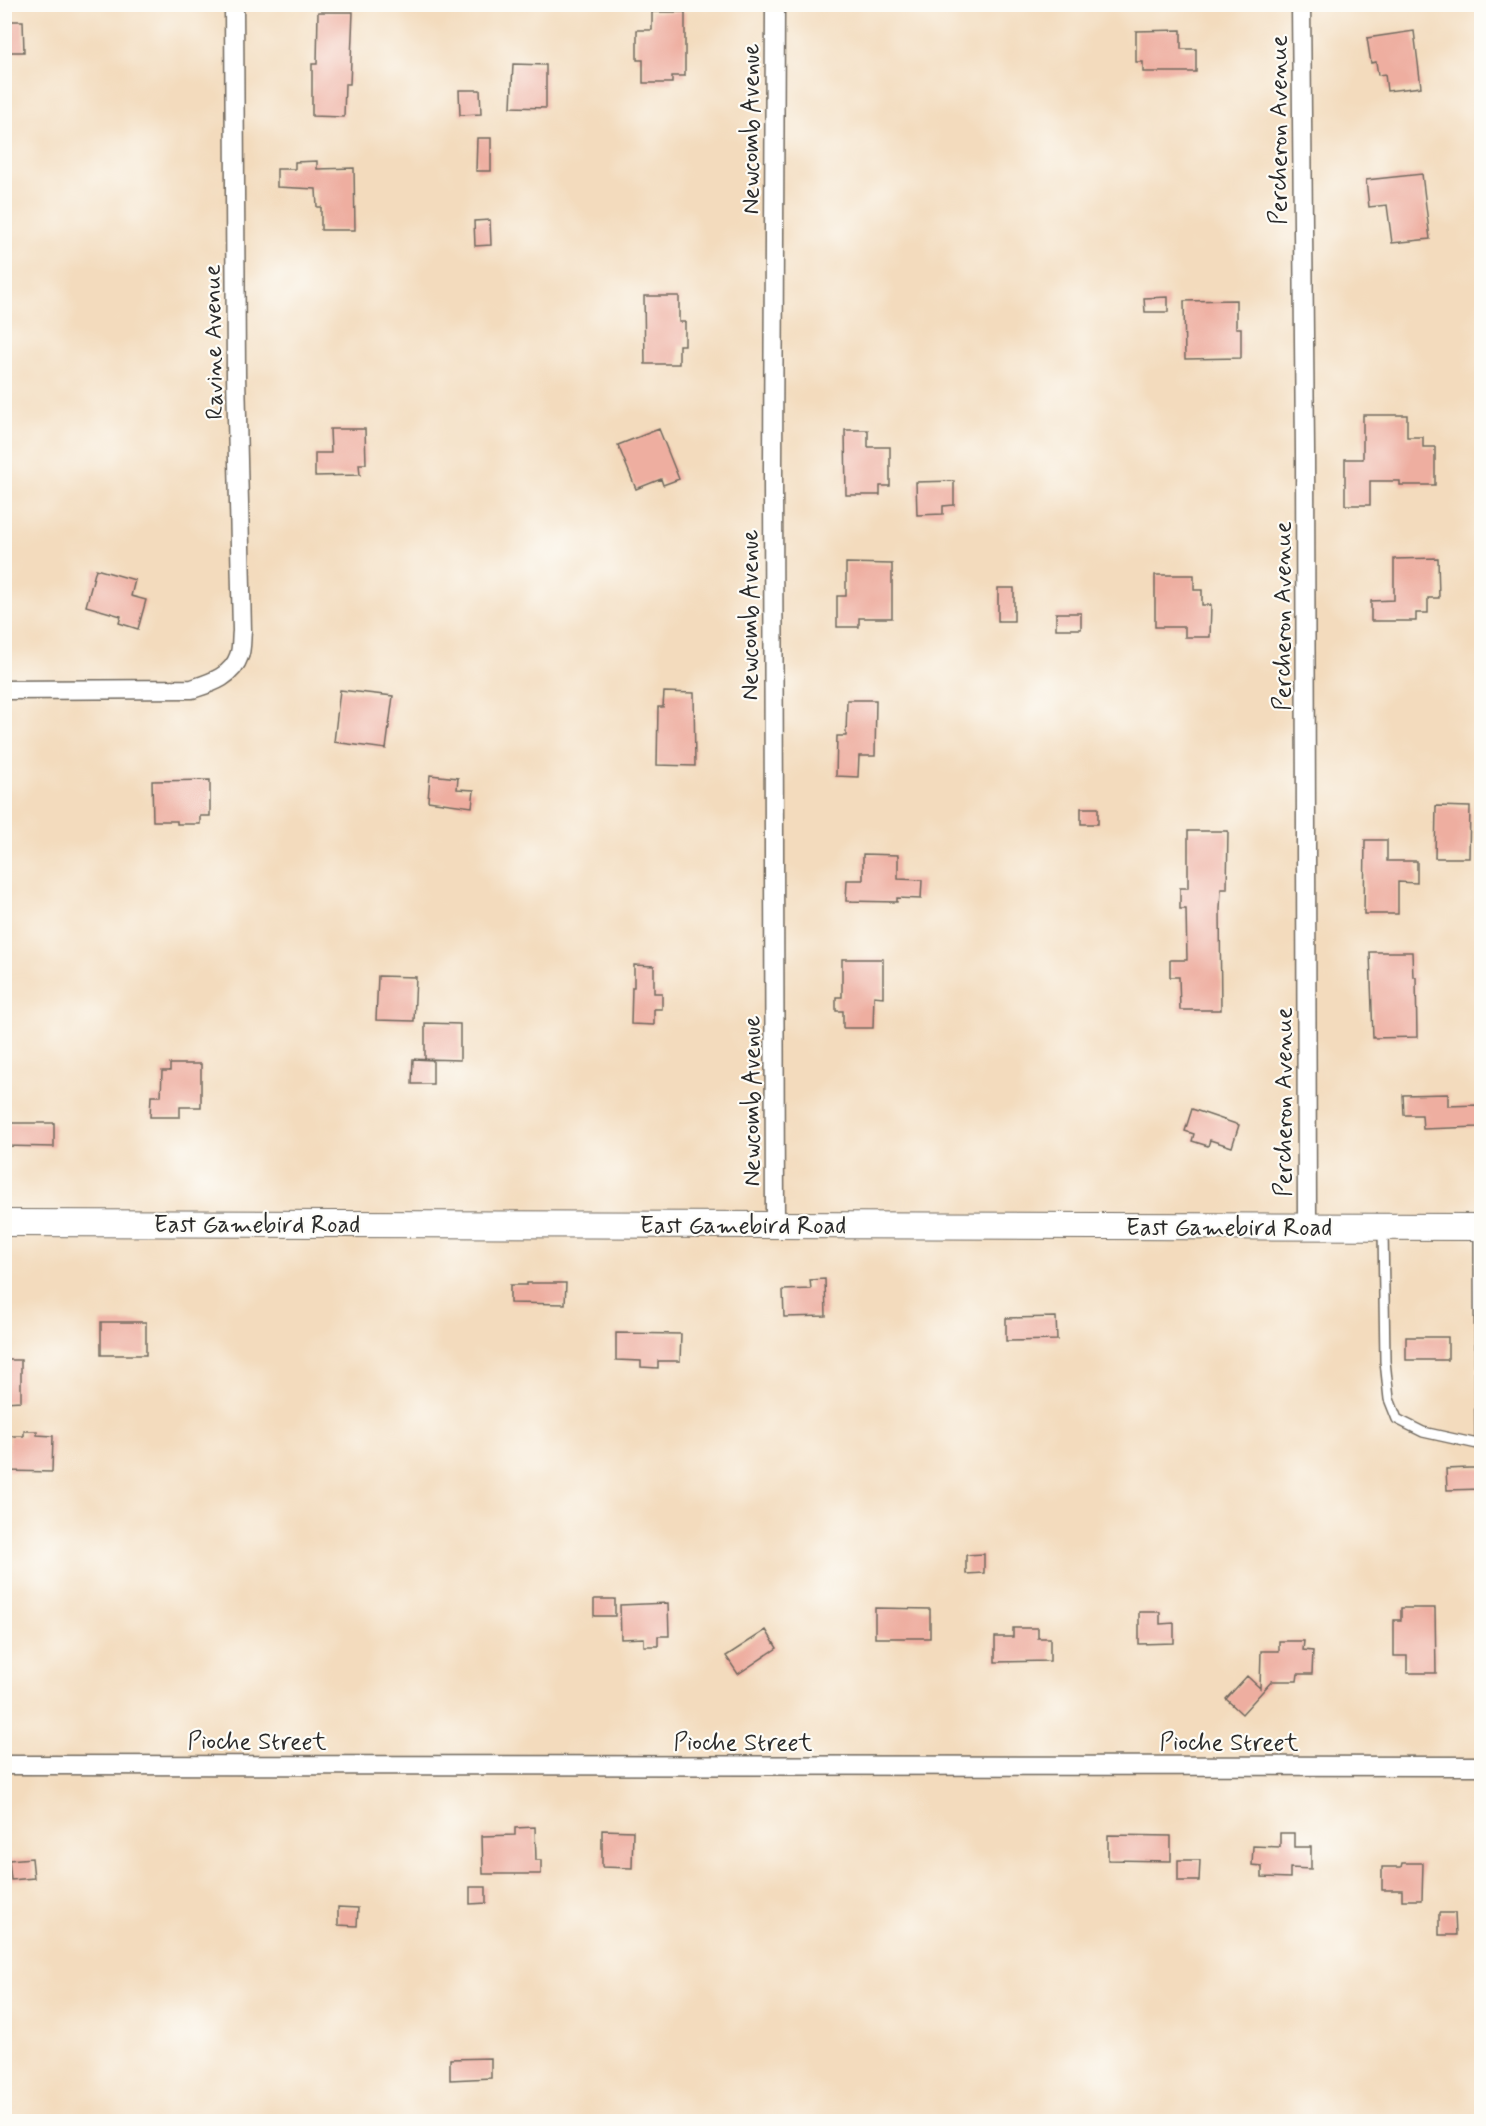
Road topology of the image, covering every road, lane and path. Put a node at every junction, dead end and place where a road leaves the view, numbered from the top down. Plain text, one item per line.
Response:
1 (234, 4) edge
2 (775, 4) edge
3 (1301, 4) edge
4 (4, 690) edge
5 (4, 1223) edge
6 (775, 1226) junction
7 (1307, 1227) junction
8 (1383, 1227) junction
9 (1480, 1227) edge
10 (1481, 1445) edge
11 (4, 1765) edge
12 (1482, 1766) edge

1 - 4 street, Ravine Avenue
2 - 6 street, Newcomb Avenue
3 - 7 street, Percheron Avenue
5 - 6 main road, East Gamebird Road
6 - 7 main road, East Gamebird Road
7 - 8 main road, East Gamebird Road
8 - 9 main road, East Gamebird Road
8 - 10 lane
9 - 10 lane
11 - 12 street, Pioche Street

